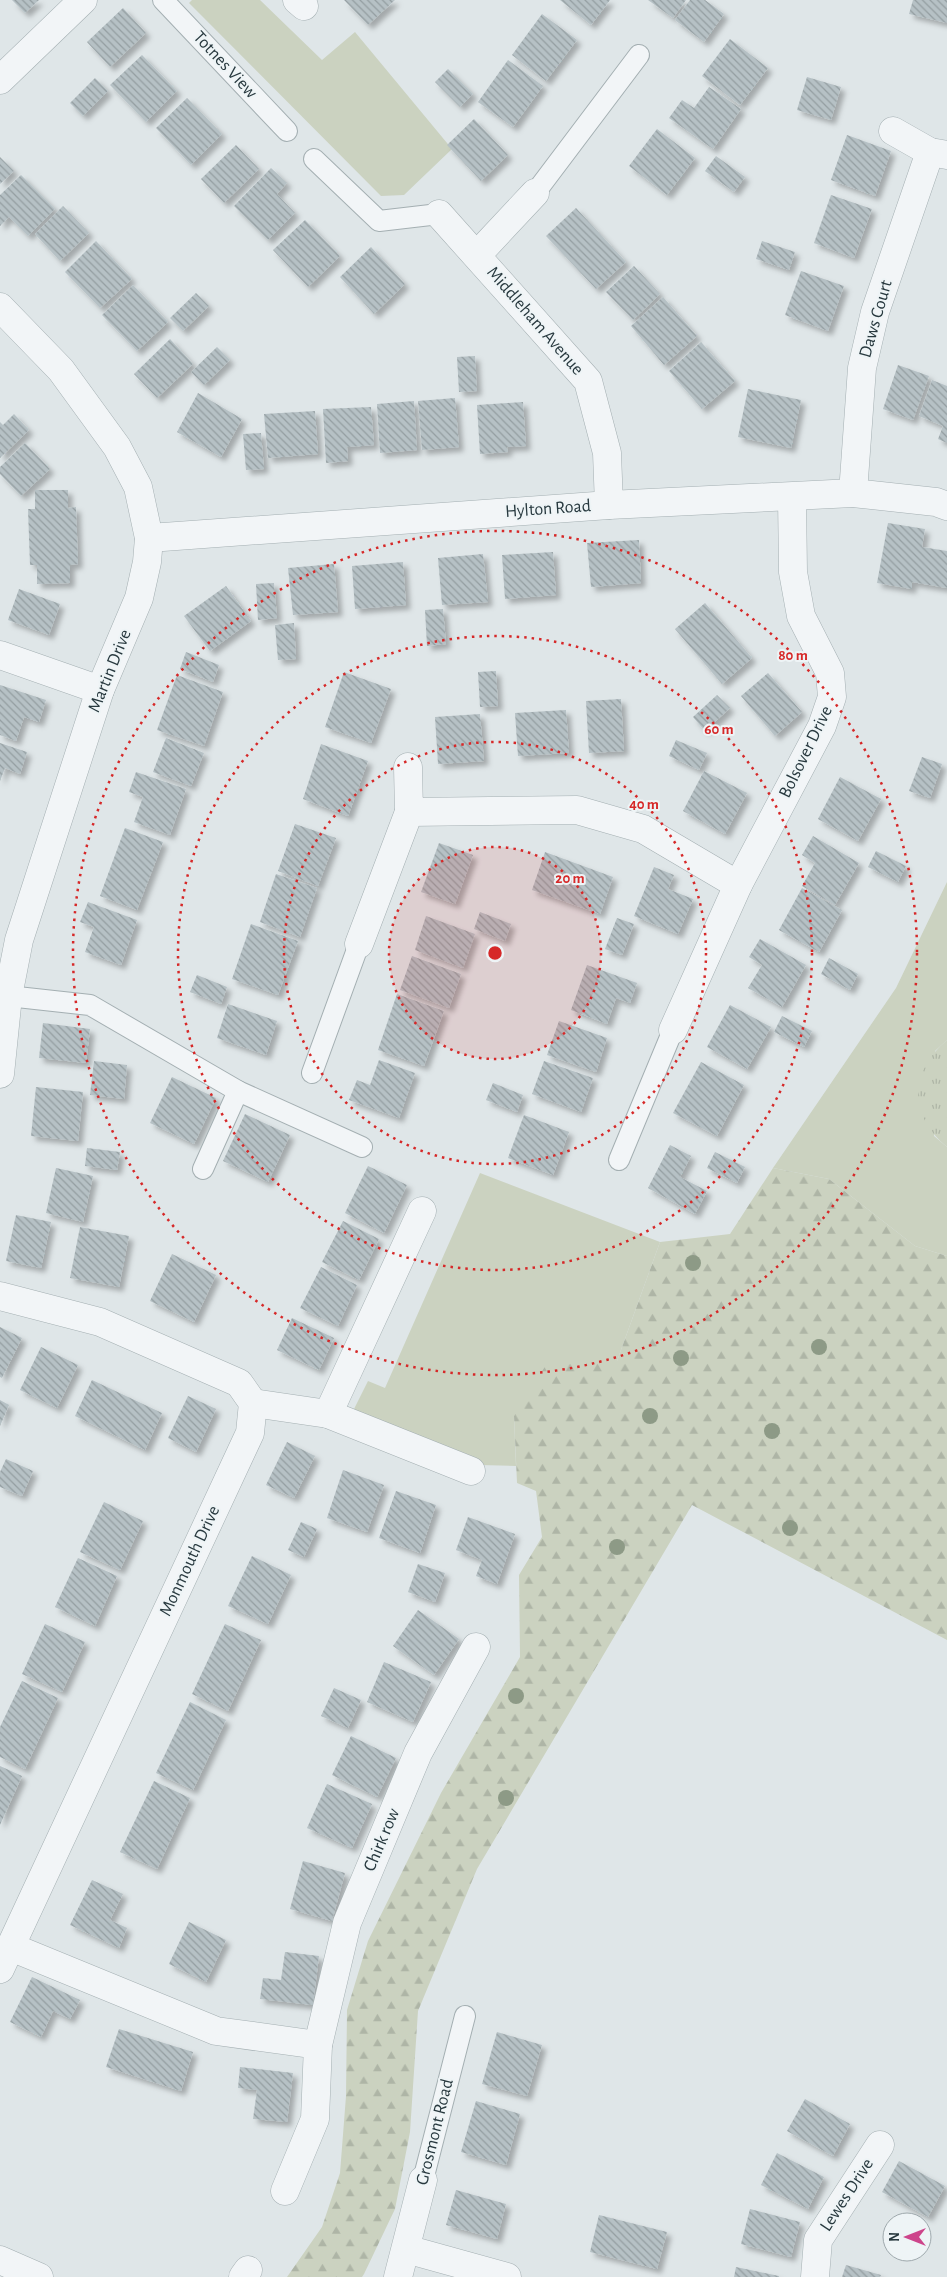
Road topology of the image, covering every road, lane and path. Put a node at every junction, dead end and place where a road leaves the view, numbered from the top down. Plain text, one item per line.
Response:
1 (83, 0) edge
2 (163, 0) edge
3 (639, 55) dead end
4 (0, 80) edge
5 (287, 131) dead end
6 (894, 131) dead end
7 (939, 154) edge
8 (314, 159) dead end
9 (534, 193) joint
10 (439, 214) joint
11 (477, 255) junction
12 (0, 307) edge
13 (854, 493) junction
14 (792, 497) junction
15 (608, 505) junction
16 (947, 506) edge
17 (149, 538) junction
18 (0, 655) edge
19 (100, 690) junction
20 (408, 766) dead end
21 (409, 812) junction
22 (738, 886) junction
23 (359, 944) joint
24 (8, 996) junction
25 (673, 1030) joint
26 (312, 1073) dead end
27 (0, 1074) edge
28 (238, 1091) junction
29 (362, 1147) dead end
30 (619, 1160) dead end
31 (203, 1169) dead end
32 (422, 1211) dead end
33 (0, 1296) edge
34 (253, 1403) junction
35 (328, 1414) junction
36 (470, 1471) dead end
37 (476, 1647) dead end
38 (5, 1958) edge
39 (465, 2016) dead end
40 (318, 2045) junction
41 (880, 2144) dead end
42 (423, 2180) joint
43 (286, 2191) dead end
44 (406, 2248) junction
45 (0, 2260) edge
46 (38, 2277) edge
47 (398, 2277) edge
48 (507, 2277) edge
49 (815, 2277) edge

1 - 4 street
2 - 5 lane, Totnes View
3 - 9 lane
6 - 7 street, Daws Court
7 - 13 street, Daws Court
8 - 10 lane, Middleham Avenue
9 - 11 street, Middleham Avenue
10 - 11 street, Middleham Avenue
11 - 15 street, Middleham Avenue
12 - 17 street, Martin Drive
13 - 14 street, Hylton Road
13 - 16 street, Hylton Road
14 - 15 street, Hylton Road
14 - 22 street, Bolsover Drive
15 - 17 street, Hylton Road
17 - 19 street, Martin Drive
18 - 19 street
19 - 24 street, Martin Drive
20 - 21 street
21 - 22 street
21 - 23 street
22 - 25 street, Bolsover Drive
23 - 26 lane
24 - 27 street, Martin Drive
24 - 28 lane
25 - 30 lane
28 - 29 lane
28 - 31 lane
32 - 35 street
33 - 34 street
34 - 35 street
34 - 38 street, Monmouth Drive
35 - 36 street
37 - 40 street, Chirk row
38 - 40 street
39 - 42 lane, Grosmont Road
40 - 43 street, Chirk row
41 - 49 street, Lewes Drive
42 - 44 street, Grosmont Road
44 - 47 street, Grosmont Road
44 - 48 street
45 - 46 street

